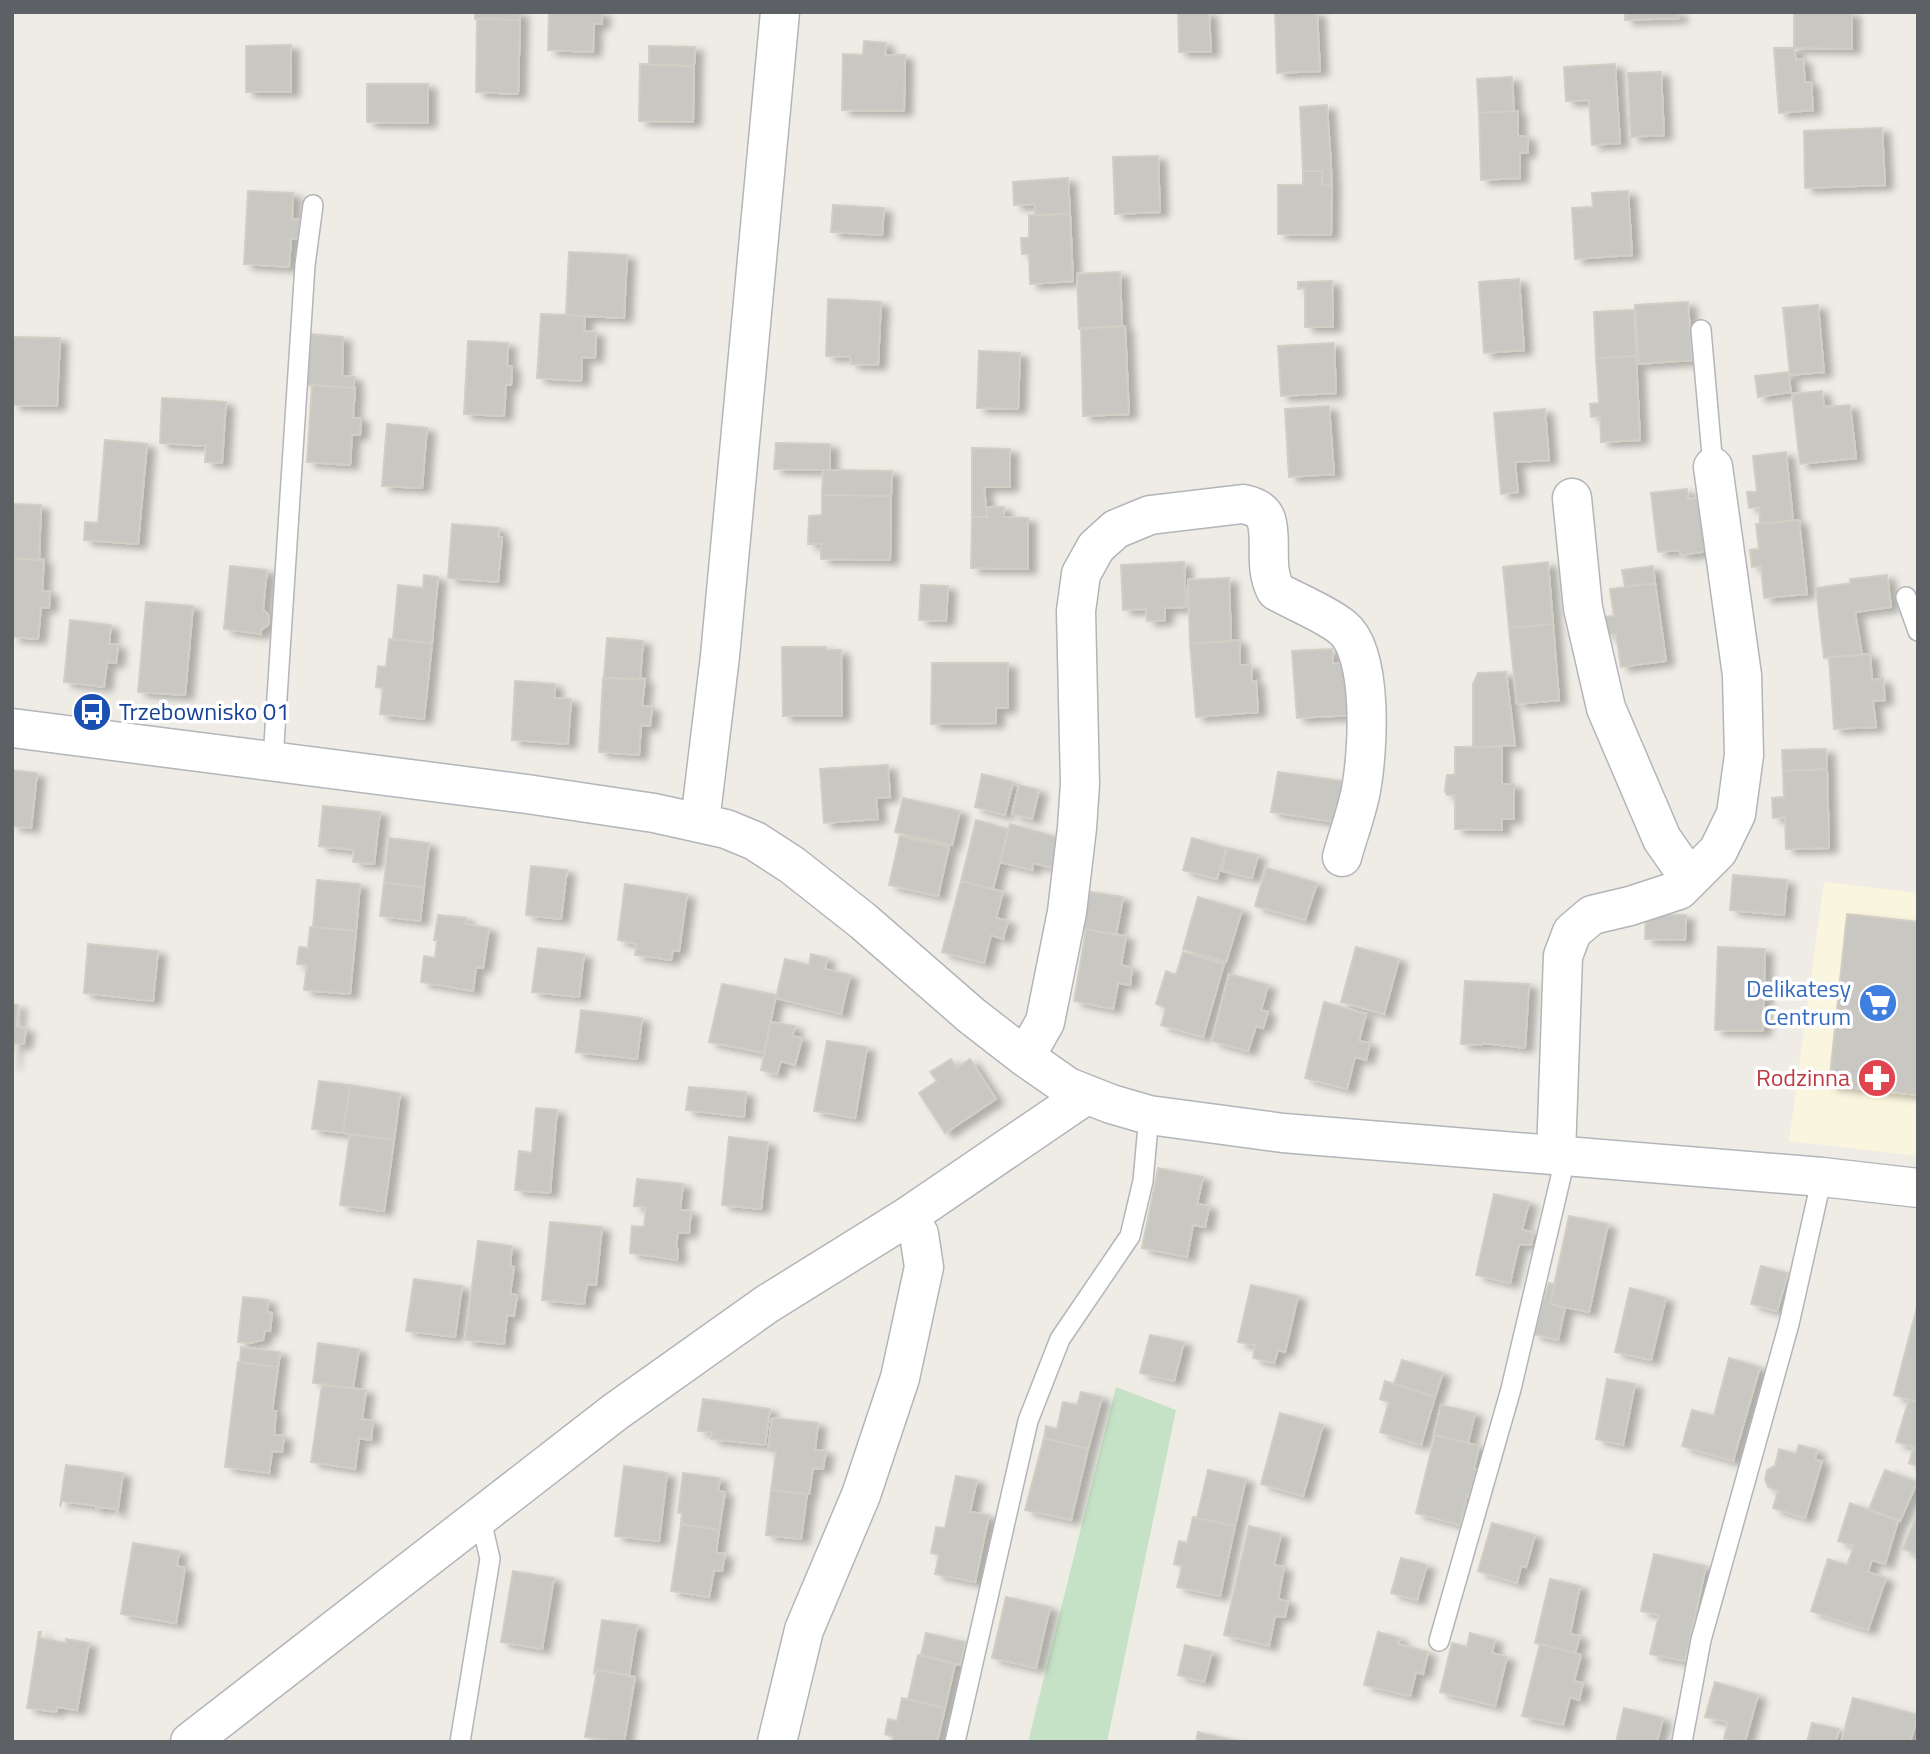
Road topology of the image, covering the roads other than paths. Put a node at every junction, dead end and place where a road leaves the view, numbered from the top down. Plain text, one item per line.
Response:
1 (780, 12) edge
2 (313, 205) dead end
3 (1701, 330) dead end
4 (1713, 467) joint
5 (1573, 498) dead end
6 (1906, 597) dead end
7 (1918, 631) edge
8 (12, 728) edge
9 (271, 761) junction
10 (700, 822) junction
11 (1342, 857) dead end
12 (1690, 879) junction
13 (1025, 1058) junction
14 (1086, 1095) junction
15 (1149, 1115) junction
16 (1561, 1155) junction
17 (1822, 1177) junction
18 (1918, 1188) edge
19 (907, 1217) junction
20 (473, 1522) junction
21 (1439, 1641) dead end
22 (190, 1742) edge
23 (460, 1742) edge
24 (777, 1742) edge
25 (956, 1742) edge
26 (1682, 1742) edge

1 - 10 street
2 - 9 lane
3 - 4 lane
4 - 12 street
5 - 12 street
6 - 7 lane
8 - 9 street
9 - 10 street
10 - 13 street
11 - 13 street
12 - 16 street
13 - 14 street
14 - 15 street
14 - 19 street
15 - 16 street
15 - 25 lane
16 - 17 street
16 - 21 lane
17 - 18 street
17 - 26 lane
19 - 20 street
19 - 24 street
20 - 22 street
20 - 23 lane

